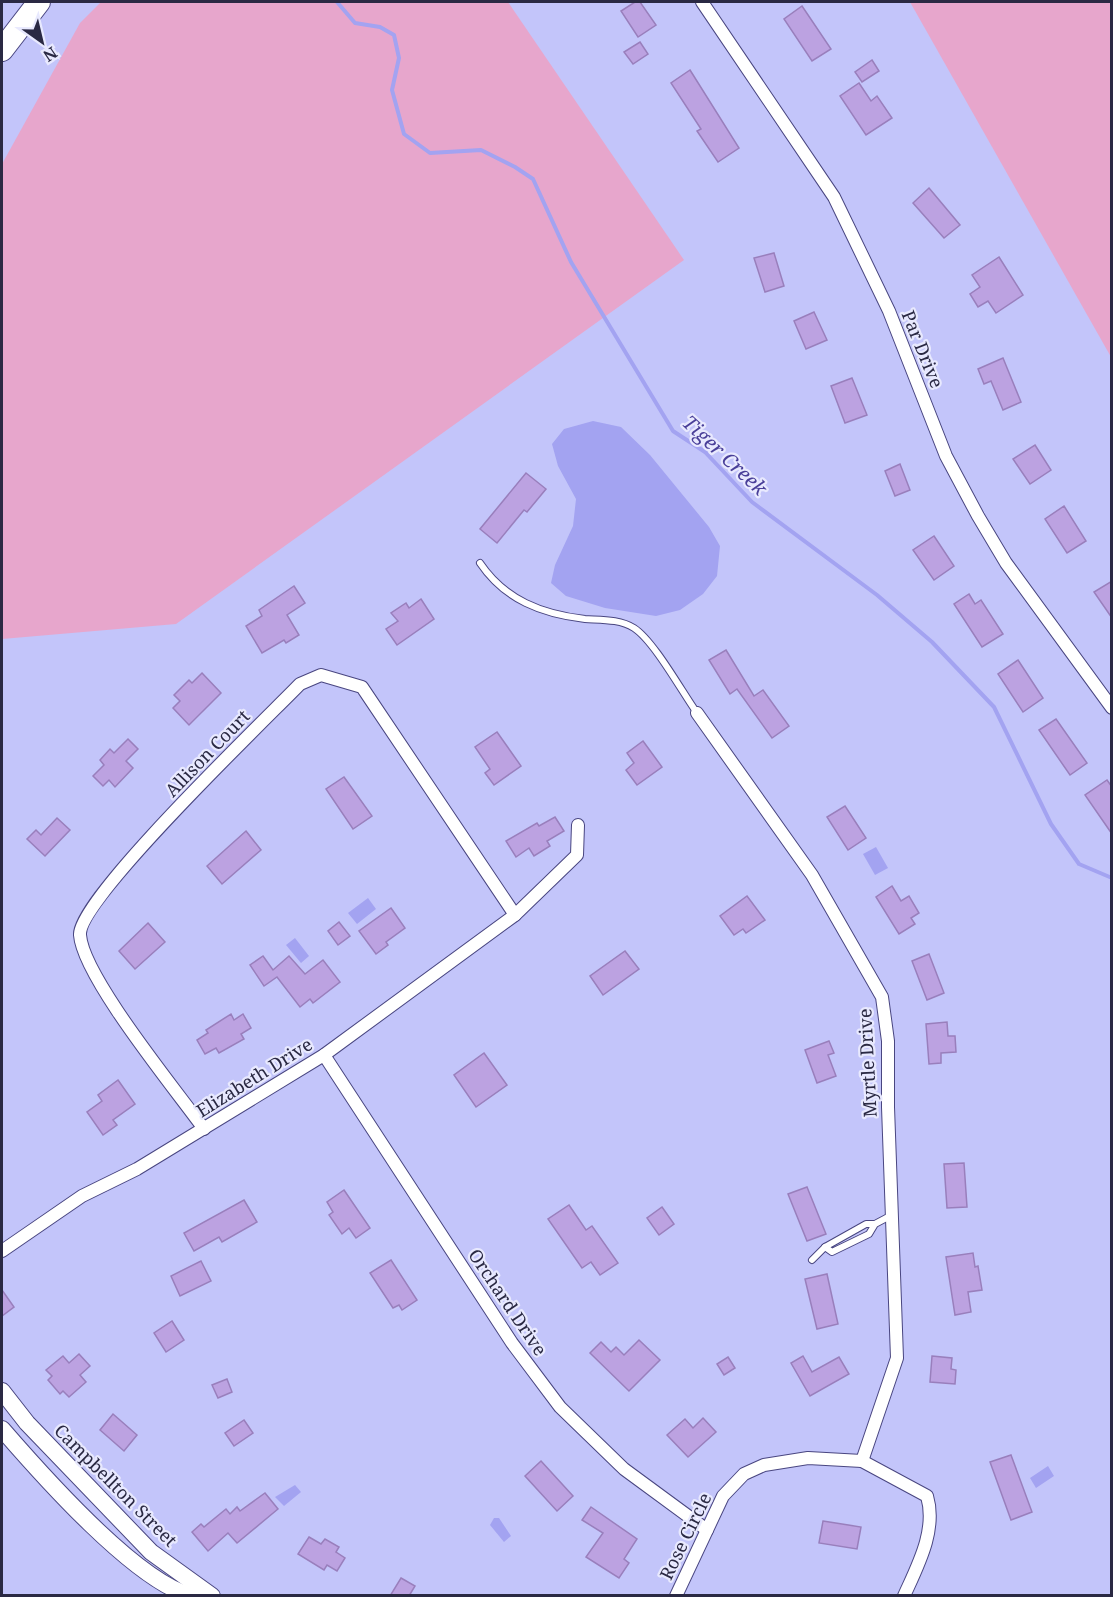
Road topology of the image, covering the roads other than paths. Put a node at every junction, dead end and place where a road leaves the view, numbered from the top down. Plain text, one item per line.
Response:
1 (39, 2) edge
2 (702, 2) edge
3 (2, 50) edge
4 (480, 563) dead end
5 (1112, 708) edge
6 (697, 713) joint
7 (578, 825) dead end
8 (514, 915) junction
9 (324, 1054) junction
10 (204, 1129) junction
11 (893, 1215) junction
12 (2, 1251) edge
13 (812, 1260) dead end
14 (2, 1391) edge
15 (2, 1430) edge
16 (862, 1461) junction
17 (707, 1530) junction
18 (192, 1596) edge
19 (212, 1596) edge
20 (676, 1596) edge
21 (904, 1596) edge

1 - 3 highway
2 - 5 street, Par Drive
4 - 6 lane
6 - 11 street, Myrtle Drive
7 - 8 street, Elizabeth Drive
8 - 9 street, Elizabeth Drive
8 - 10 street, Allison Court
9 - 10 street, Elizabeth Drive
9 - 17 street, Orchard Drive
10 - 12 street, Elizabeth Drive
11 - 13 lane
11 - 16 street, Myrtle Drive
14 - 19 main road, Campbellton Street
15 - 18 main road
16 - 17 street, Rose Circle
16 - 21 street, Rose Circle
17 - 20 street, Rose Circle

